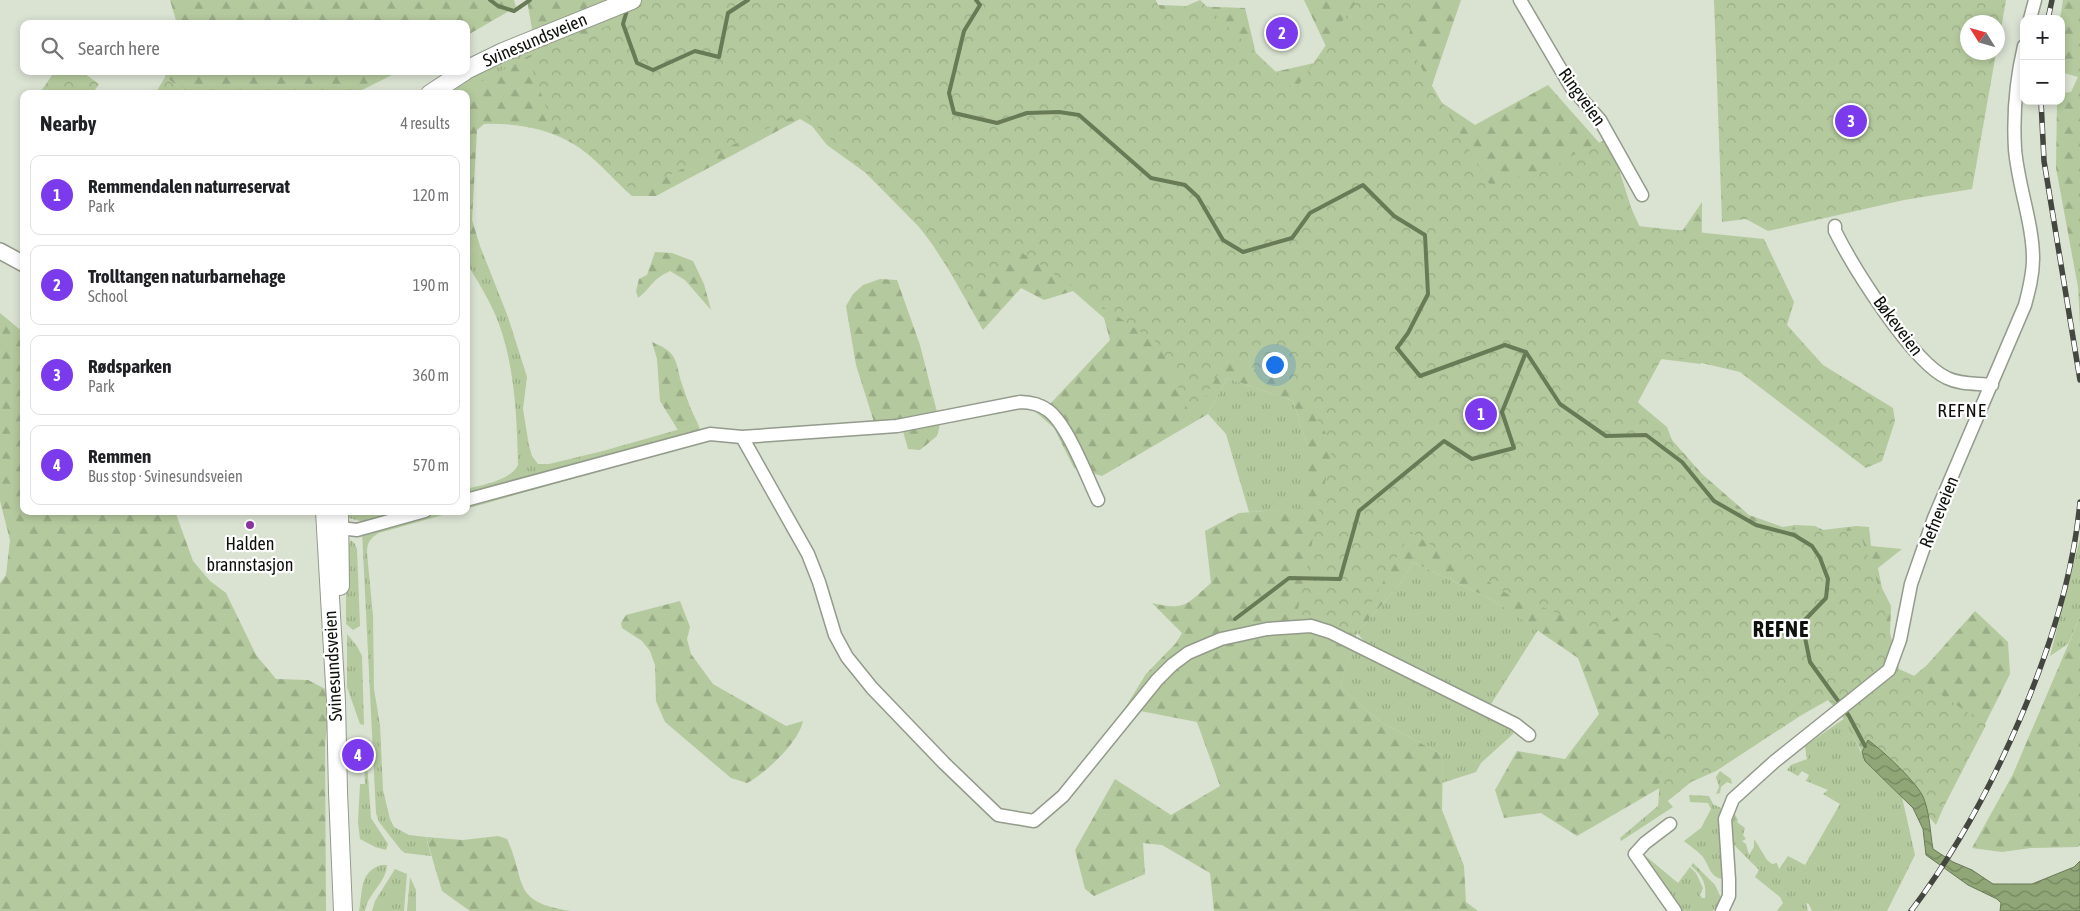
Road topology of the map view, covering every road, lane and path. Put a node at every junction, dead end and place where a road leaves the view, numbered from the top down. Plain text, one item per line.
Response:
1 (632, 0) edge
2 (1520, 0) edge
3 (2035, 0) edge
4 (2031, 15) edge
5 (2022, 60) edge
6 (470, 68) edge
7 (459, 75) edge
8 (436, 90) edge
9 (1642, 195) dead end
10 (1835, 226) dead end
11 (0, 251) edge
12 (20, 262) edge
13 (1992, 385) junction
14 (742, 437) junction
15 (470, 499) edge
16 (1098, 500) dead end
17 (325, 515) edge
18 (411, 515) edge
19 (339, 520) edge
20 (1529, 735) dead end
21 (1670, 824) dead end
22 (343, 911) edge
23 (351, 911) edge
24 (1675, 911) edge
25 (1722, 911) edge

1 - 6 highway, Svinesundsveien
2 - 9 street, Ringveien
3 - 4 street
5 - 13 street, Refneveien
7 - 8 highway, Svinesundsveien
10 - 13 street, Bøkeveien
11 - 12 main road
13 - 25 street, Refneveien
14 - 15 street
14 - 16 street
14 - 20 street
17 - 22 highway, Svinesundsveien
18 - 19 street
19 - 23 highway, Svinesundsveien
21 - 24 street

